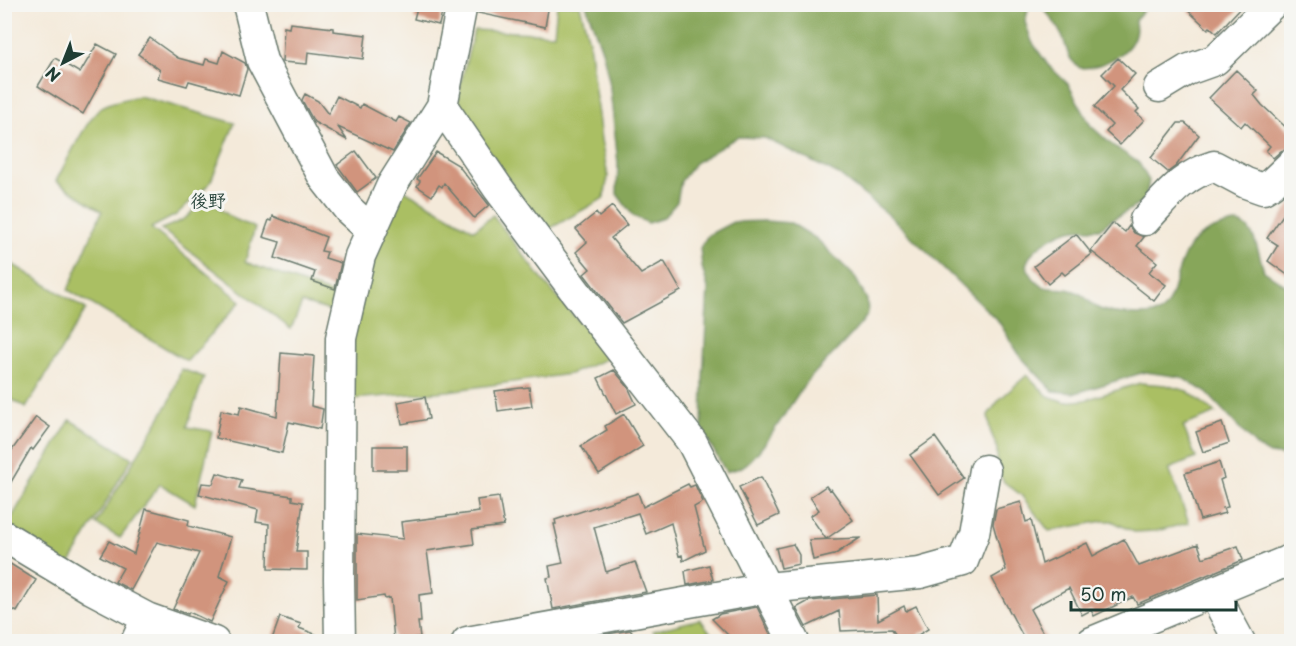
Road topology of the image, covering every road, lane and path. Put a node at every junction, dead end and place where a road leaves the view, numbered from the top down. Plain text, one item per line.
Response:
1 (248, 4) edge
2 (462, 4) edge
3 (1272, 5) edge
4 (1292, 22) edge
5 (1160, 87) dead end
6 (442, 106) junction
7 (1292, 164) edge
8 (1145, 220) dead end
9 (371, 230) junction
10 (985, 470) dead end
11 (4, 536) edge
12 (1292, 559) edge
13 (767, 588) junction
14 (1213, 592) junction
15 (142, 630) edge
16 (214, 642) edge
17 (340, 642) edge
18 (467, 642) edge
19 (794, 642) edge
20 (1092, 642) edge
21 (1240, 642) edge

1 - 9 street
2 - 6 street
3 - 4 street
3 - 5 street
6 - 9 street
6 - 13 street
7 - 8 street
9 - 17 street
10 - 13 street
11 - 15 street
12 - 14 street
13 - 18 street
13 - 19 street
14 - 20 street
14 - 21 street
15 - 16 street

